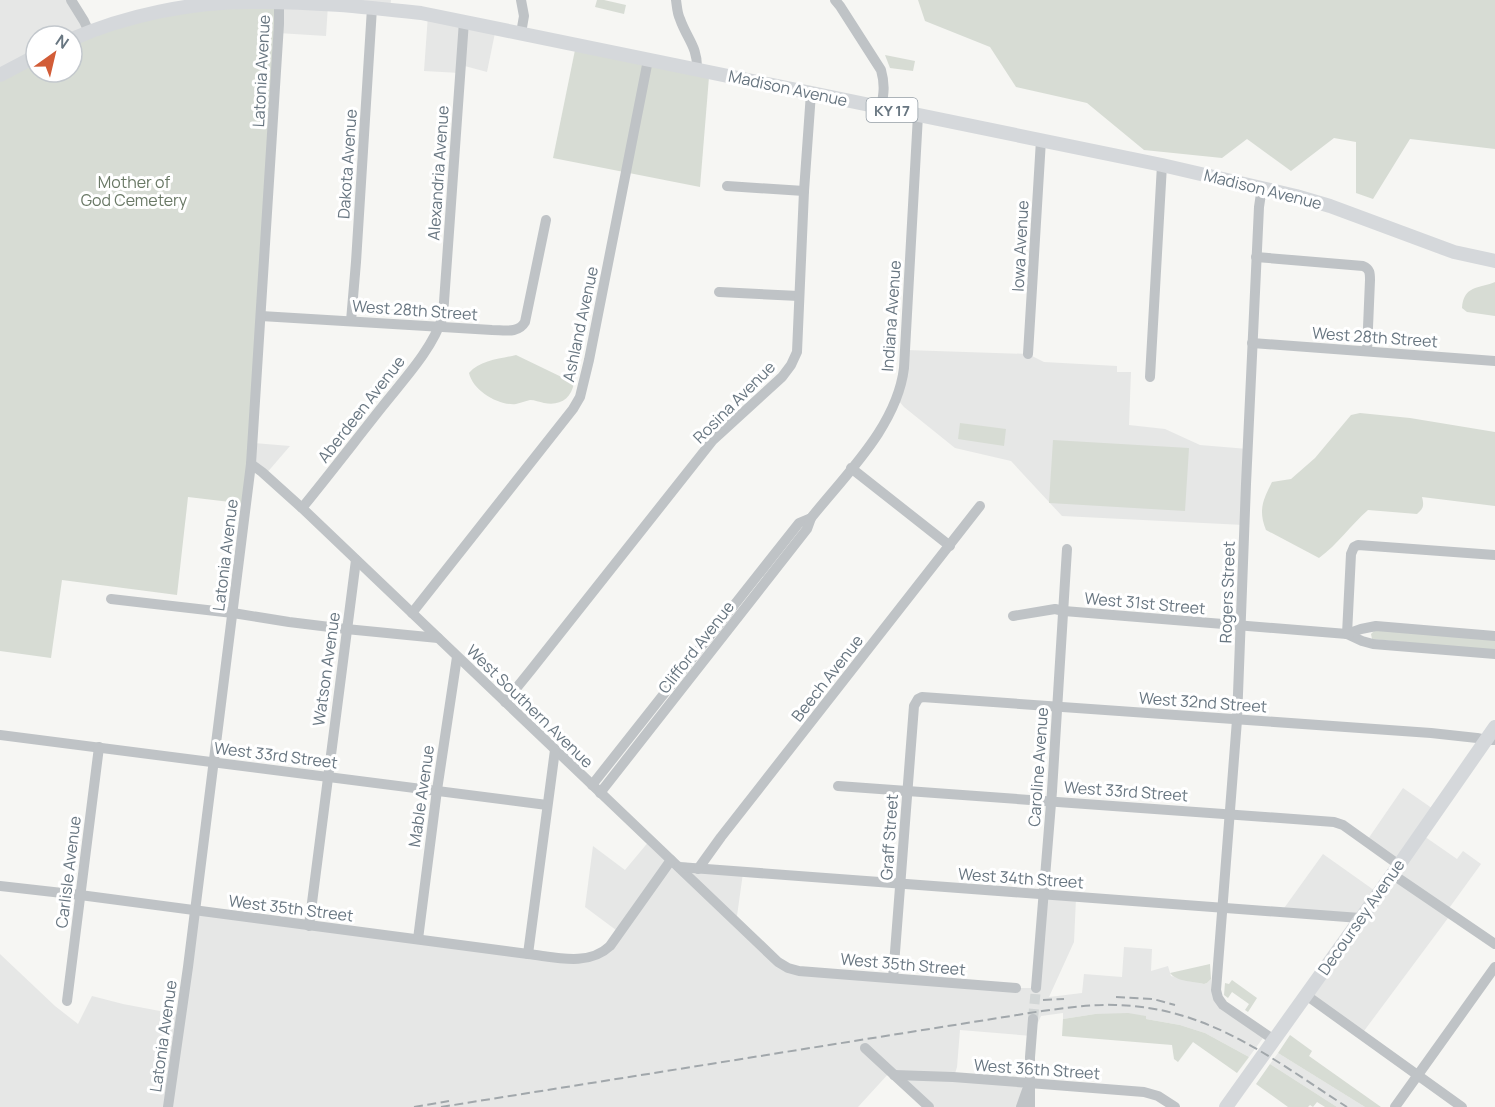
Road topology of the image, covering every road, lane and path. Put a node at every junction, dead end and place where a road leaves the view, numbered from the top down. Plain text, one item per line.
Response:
1 (71, 0) edge
2 (521, 0) edge
3 (676, 0) edge
4 (835, 0) edge
5 (279, 1) edge
6 (372, 8) junction
7 (464, 21) junction
8 (89, 32) junction
9 (520, 33) junction
10 (84, 34) edge
11 (648, 60) junction
12 (24, 62) edge
13 (697, 70) junction
14 (0, 75) edge
15 (811, 93) junction
16 (881, 107) junction
17 (918, 115) junction
18 (1041, 140) junction
19 (1162, 165) junction
20 (727, 186) dead end
21 (1262, 187) junction
22 (804, 191) junction
23 (546, 220) dead end
24 (1256, 257) junction
25 (1495, 261) edge
26 (719, 292) dead end
27 (799, 296) junction
28 (261, 316) junction
29 (351, 321) junction
30 (439, 326) junction
31 (1252, 343) junction
32 (1367, 351) junction
33 (1028, 354) dead end
34 (1495, 361) edge
35 (1150, 377) dead end
36 (251, 464) junction
37 (852, 468) junction
38 (828, 497) joint
39 (980, 506) dead end
40 (302, 508) junction
41 (950, 546) junction
42 (1067, 549) dead end
43 (1495, 555) edge
44 (356, 560) junction
45 (111, 599) dead end
46 (1064, 611) junction
47 (233, 613) junction
48 (412, 613) junction
49 (1013, 616) dead end
50 (1240, 626) junction
51 (346, 629) junction
52 (1347, 634) junction
53 (1495, 636) edge
54 (438, 638) junction
55 (1495, 654) edge
56 (457, 657) junction
57 (918, 699) joint
58 (505, 702) junction
59 (1058, 706) junction
60 (1238, 720) junction
61 (1495, 727) edge
62 (0, 735) edge
63 (1492, 744) edge
64 (99, 747) junction
65 (555, 750) junction
66 (213, 762) junction
67 (327, 777) junction
68 (838, 786) dead end
69 (596, 789) junction
70 (437, 790) junction
71 (907, 790) junction
72 (1051, 800) junction
73 (547, 805) junction
74 (1230, 814) junction
75 (675, 864) junction
76 (698, 869) junction
77 (1396, 869) junction
78 (901, 884) junction
79 (0, 886) edge
80 (80, 895) junction
81 (1043, 895) junction
82 (1222, 907) junction
83 (195, 911) junction
84 (1360, 918) junction
85 (309, 926) junction
86 (418, 939) junction
87 (1495, 944) edge
88 (528, 954) junction
89 (1495, 967) edge
90 (788, 968) joint
91 (893, 978) junction
92 (1036, 987) tunnel mouth
93 (1016, 988) dead end
94 (1306, 995) junction
95 (67, 1001) dead end
96 (1033, 1019) tunnel mouth
97 (1274, 1040) junction
98 (865, 1048) dead end
99 (894, 1075) junction
100 (1418, 1075) junction
101 (1030, 1084) junction
102 (168, 1107) edge
103 (929, 1107) edge
104 (1022, 1107) edge
105 (1030, 1107) edge
106 (1175, 1107) edge
107 (1226, 1107) edge
108 (1395, 1107) edge
109 (1462, 1107) edge

1 - 8 street
2 - 9 street
3 - 13 street
4 - 16 street
5 - 6 main road, Madison Avenue / KY 17
5 - 8 main road, Madison Avenue / KY 17
5 - 28 street, Latonia Avenue
6 - 7 main road, Madison Avenue / KY 17
6 - 29 street, Dakota Avenue
7 - 9 main road, Madison Avenue / KY 17
7 - 30 street, Alexandria Avenue
8 - 10 main road, Madison Avenue / KY 17
9 - 11 main road, Madison Avenue / KY 17
11 - 13 main road, Madison Avenue / KY 17
11 - 48 street, Ashland Avenue
12 - 14 main road
13 - 15 main road, Madison Avenue / KY 17
15 - 16 main road, Madison Avenue / KY 17
15 - 22 street, Rosina Avenue
16 - 17 main road, Madison Avenue / KY 17
17 - 18 main road, Madison Avenue / KY 17
17 - 37 street, Indiana Avenue
18 - 19 main road, Madison Avenue / KY 17
18 - 33 street, Iowa Avenue
19 - 21 main road, Madison Avenue / KY 17
19 - 35 street
20 - 22 street
21 - 24 street, Rogers Street
21 - 25 main road, Madison Avenue / KY 17
22 - 27 street, Rosina Avenue
23 - 30 street, West 28th Street
24 - 31 street, Rogers Street
24 - 32 street
26 - 27 street
27 - 58 street, Rosina Avenue
28 - 29 street, West 28th Street
28 - 36 street, Latonia Avenue
29 - 30 street, West 28th Street
30 - 40 street, Aberdeen Avenue
31 - 32 street, West 28th Street
31 - 50 street, Rogers Street
32 - 34 street, West 28th Street
36 - 40 street, West Southern Avenue
36 - 47 street, Latonia Avenue
37 - 38 street, Indiana Avenue
37 - 41 street
38 - 69 street, Clifford Avenue
39 - 41 street, Beech Avenue
40 - 44 street, West Southern Avenue
41 - 76 street, Beech Avenue
42 - 46 street, Caroline Avenue
43 - 52 street
44 - 48 street, West Southern Avenue
44 - 51 street, Watson Avenue
45 - 47 street
46 - 49 street, West 31st Street
46 - 50 street, West 31st Street
46 - 59 street, Caroline Avenue
47 - 51 street
47 - 66 street, Latonia Avenue
48 - 54 street, West Southern Avenue
50 - 52 street, West 31st Street
50 - 60 street, Rogers Street
51 - 54 street
51 - 67 street, Watson Avenue
52 - 53 street, West 31st Street
52 - 55 street, West 31st Street
54 - 56 street, West Southern Avenue
56 - 58 street, West Southern Avenue
56 - 70 street, Mable Avenue
57 - 59 street, West 32nd Street
57 - 71 street, Graff Street
58 - 65 street, West Southern Avenue
59 - 60 street, West 32nd Street
59 - 72 street, Caroline Avenue
60 - 63 street, West 32nd Street
60 - 74 street, Rogers Street
61 - 63 main road, Decoursey Avenue
62 - 64 street, West 33rd Street
63 - 77 main road, Decoursey Avenue
64 - 66 street, West 33rd Street
64 - 80 street, Carlisle Avenue
65 - 69 street, West Southern Avenue
65 - 73 street
66 - 67 street, West 33rd Street
66 - 83 street, Latonia Avenue
67 - 70 street, West 33rd Street
67 - 85 street, Watson Avenue
68 - 71 street, West 33rd Street
69 - 75 street, West Southern Avenue
70 - 73 street, West 33rd Street
70 - 86 street, Mable Avenue
71 - 72 street, West 33rd Street
71 - 78 street, Graff Street
72 - 74 street, West 33rd Street
72 - 81 street, Caroline Avenue
73 - 88 street
74 - 77 street, West 33rd Street
74 - 82 street, Rogers Street
75 - 76 street, West 34th Street
75 - 88 street, West 35th Street
75 - 90 street, West Southern Avenue
76 - 78 street, West 34th Street
77 - 84 main road, Decoursey Avenue
77 - 87 street, West 33rd Street
78 - 81 street, West 34th Street
78 - 91 street, Graff Street
79 - 80 street, West 35th Street
80 - 83 street, West 35th Street
80 - 95 street, Carlisle Avenue
81 - 82 street, West 34th Street
81 - 92 street, Caroline Avenue
82 - 84 street, West 34th Street
82 - 97 street, Rogers Street
83 - 85 street, West 35th Street
83 - 102 street, Latonia Avenue
84 - 94 main road, Decoursey Avenue
85 - 86 street, West 35th Street
86 - 88 street, West 35th Street
89 - 100 street
90 - 91 street, West 35th Street
91 - 93 street, West 35th Street
94 - 97 main road, Decoursey Avenue
94 - 100 street
96 - 101 street
97 - 107 main road, Decoursey Avenue
98 - 99 street
99 - 101 street, West 36th Street
99 - 103 street
100 - 108 street
100 - 109 street
101 - 104 street
101 - 105 street
101 - 106 street, West 36th Street

